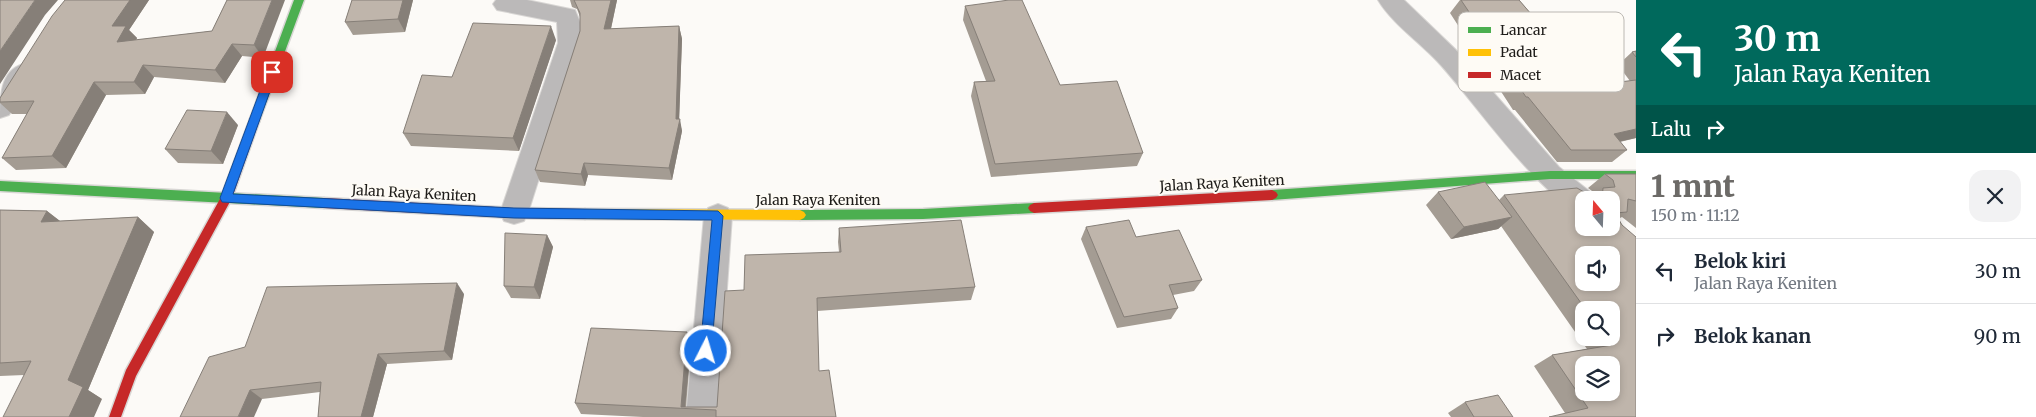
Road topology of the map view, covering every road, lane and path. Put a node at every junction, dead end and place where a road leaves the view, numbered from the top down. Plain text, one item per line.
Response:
1 (299, 0) edge
2 (1390, 0) edge
3 (505, 4) dead end
4 (35, 54) edge
5 (1458, 69) edge
6 (1478, 92) edge
7 (0, 108) edge
8 (1550, 175) junction
9 (1636, 175) edge
10 (0, 186) edge
11 (1575, 196) edge
12 (226, 198) junction
13 (514, 213) junction
14 (718, 216) junction
15 (115, 417) edge
16 (702, 417) edge

1 - 12 street
2 - 5 street
3 - 13 street
4 - 7 street
6 - 8 street
8 - 9 street, Jalan Raya Keniten
8 - 11 street
8 - 14 street, Jalan Raya Keniten
10 - 12 street, Jalan Raya Keniten
12 - 13 street, Jalan Raya Keniten
12 - 15 street
13 - 14 street, Jalan Raya Keniten
14 - 16 street

